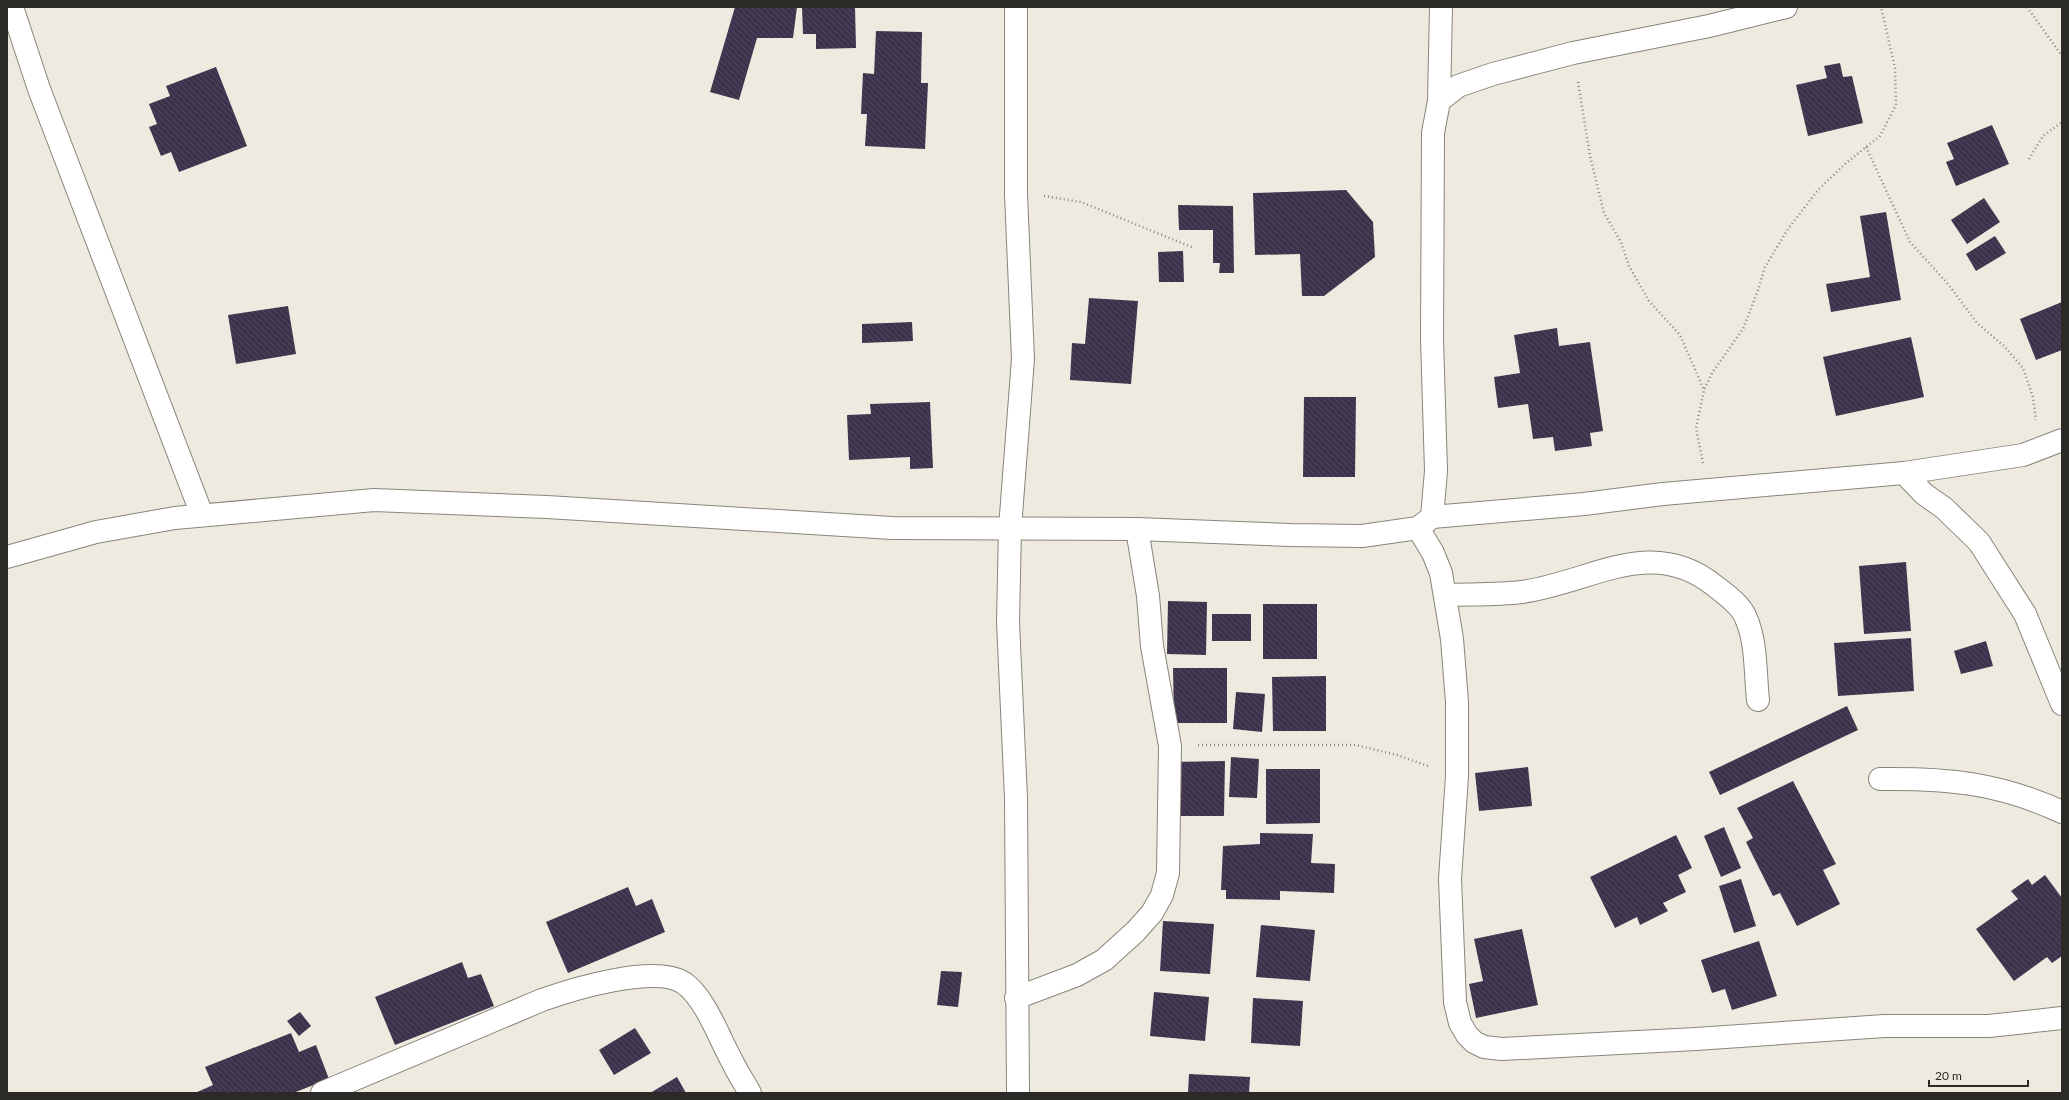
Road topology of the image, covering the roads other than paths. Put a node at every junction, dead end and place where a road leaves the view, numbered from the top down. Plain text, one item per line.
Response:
1 (12, 7) edge
2 (1016, 7) edge
3 (1441, 7) edge
4 (1786, 7) edge
5 (1439, 101) junction
6 (2062, 440) edge
7 (1904, 473) junction
8 (202, 516) junction
9 (1425, 523) junction
10 (1010, 528) junction
11 (1137, 529) junction
12 (7, 557) edge
13 (1446, 595) junction
14 (1758, 700) dead end
15 (2062, 704) edge
16 (1880, 779) dead end
17 (2062, 812) edge
18 (1016, 998) junction
19 (2062, 1018) edge
20 (322, 1093) edge
21 (750, 1093) edge
22 (1018, 1093) edge

1 - 8 street
2 - 10 street
3 - 5 street
4 - 5 street
5 - 9 street
6 - 7 street
7 - 9 street
7 - 15 street
8 - 10 street
8 - 12 street
9 - 11 street
9 - 13 street
10 - 11 street
10 - 18 street
11 - 18 street
13 - 14 street
13 - 19 street
16 - 17 street
18 - 22 street
20 - 21 street

